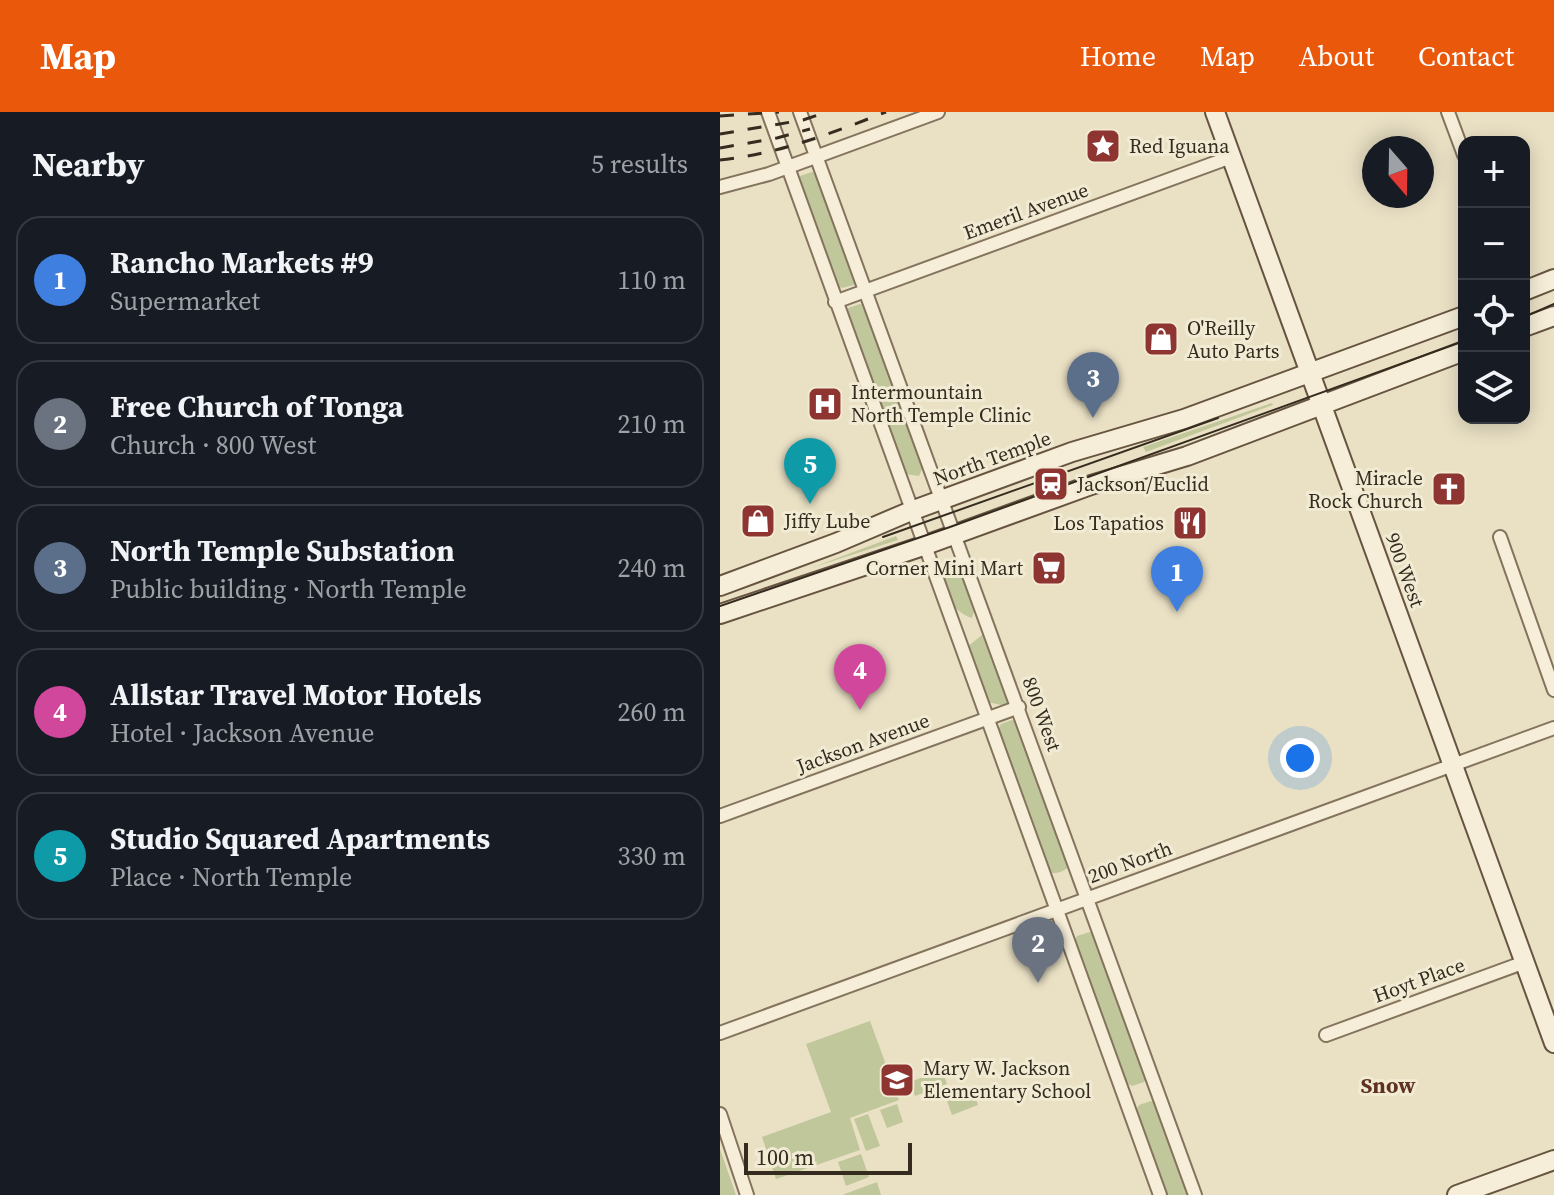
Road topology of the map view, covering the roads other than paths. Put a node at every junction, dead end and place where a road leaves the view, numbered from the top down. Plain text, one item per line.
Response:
1 (768, 112) edge
2 (800, 112) edge
3 (938, 112) edge
4 (1215, 112) edge
5 (1448, 112) edge
6 (1458, 139) edge
7 (816, 156) junction
8 (1231, 157) junction
9 (787, 167) junction
10 (720, 187) edge
11 (1554, 279) edge
12 (1530, 289) edge
13 (866, 291) junction
14 (835, 302) junction
15 (1554, 316) edge
16 (1458, 318) edge
17 (1530, 325) edge
18 (1461, 352) edge
19 (1310, 372) junction
20 (1322, 407) junction
21 (941, 500) junction
22 (911, 511) junction
23 (953, 535) junction
24 (1500, 537) dead end
25 (923, 546) junction
26 (720, 586) edge
27 (720, 614) edge
28 (1554, 690) edge
29 (1019, 707) junction
30 (986, 719) junction
31 (1554, 728) edge
32 (1453, 765) junction
33 (720, 816) edge
34 (1087, 899) junction
35 (1059, 909) junction
36 (1525, 962) junction
37 (720, 1033) edge
38 (1326, 1035) dead end
39 (1554, 1043) edge
40 (720, 1114) edge
41 (1554, 1160) edge
42 (747, 1195) edge
43 (1160, 1195) edge
44 (1195, 1195) edge
45 (1457, 1195) edge

1 - 9 street
2 - 7 street, 800 West
3 - 7 street
4 - 8 main road, 900 West
5 - 6 street
7 - 9 street
7 - 13 street, 800 West
8 - 13 street, Emeril Avenue
8 - 19 main road, 900 West
9 - 10 street
9 - 14 street
11 - 12 main road
13 - 14 street, Emeril Avenue
13 - 21 street, 800 West
14 - 22 street
15 - 17 main road
16 - 19 main road, North Temple
18 - 20 main road
19 - 20 main road, 900 West
19 - 21 main road, North Temple
20 - 23 main road
20 - 32 main road, 900 West
21 - 22 main road, North Temple
21 - 23 street, 800 West
22 - 25 street
22 - 26 main road, North Temple
23 - 25 main road
23 - 29 street, 800 West
24 - 28 street
25 - 27 main road
25 - 30 street
29 - 30 street, Jackson Avenue
29 - 34 street, 800 West
30 - 33 street, Jackson Avenue
30 - 35 street
31 - 32 street, 200 North
32 - 34 street, 200 North
32 - 36 main road, 900 West
34 - 35 street, 200 North
34 - 44 street, 800 West
35 - 37 street, 200 North
35 - 43 street
36 - 38 street, Hoyt Place
36 - 39 main road, 900 West
40 - 42 street
41 - 45 main road

